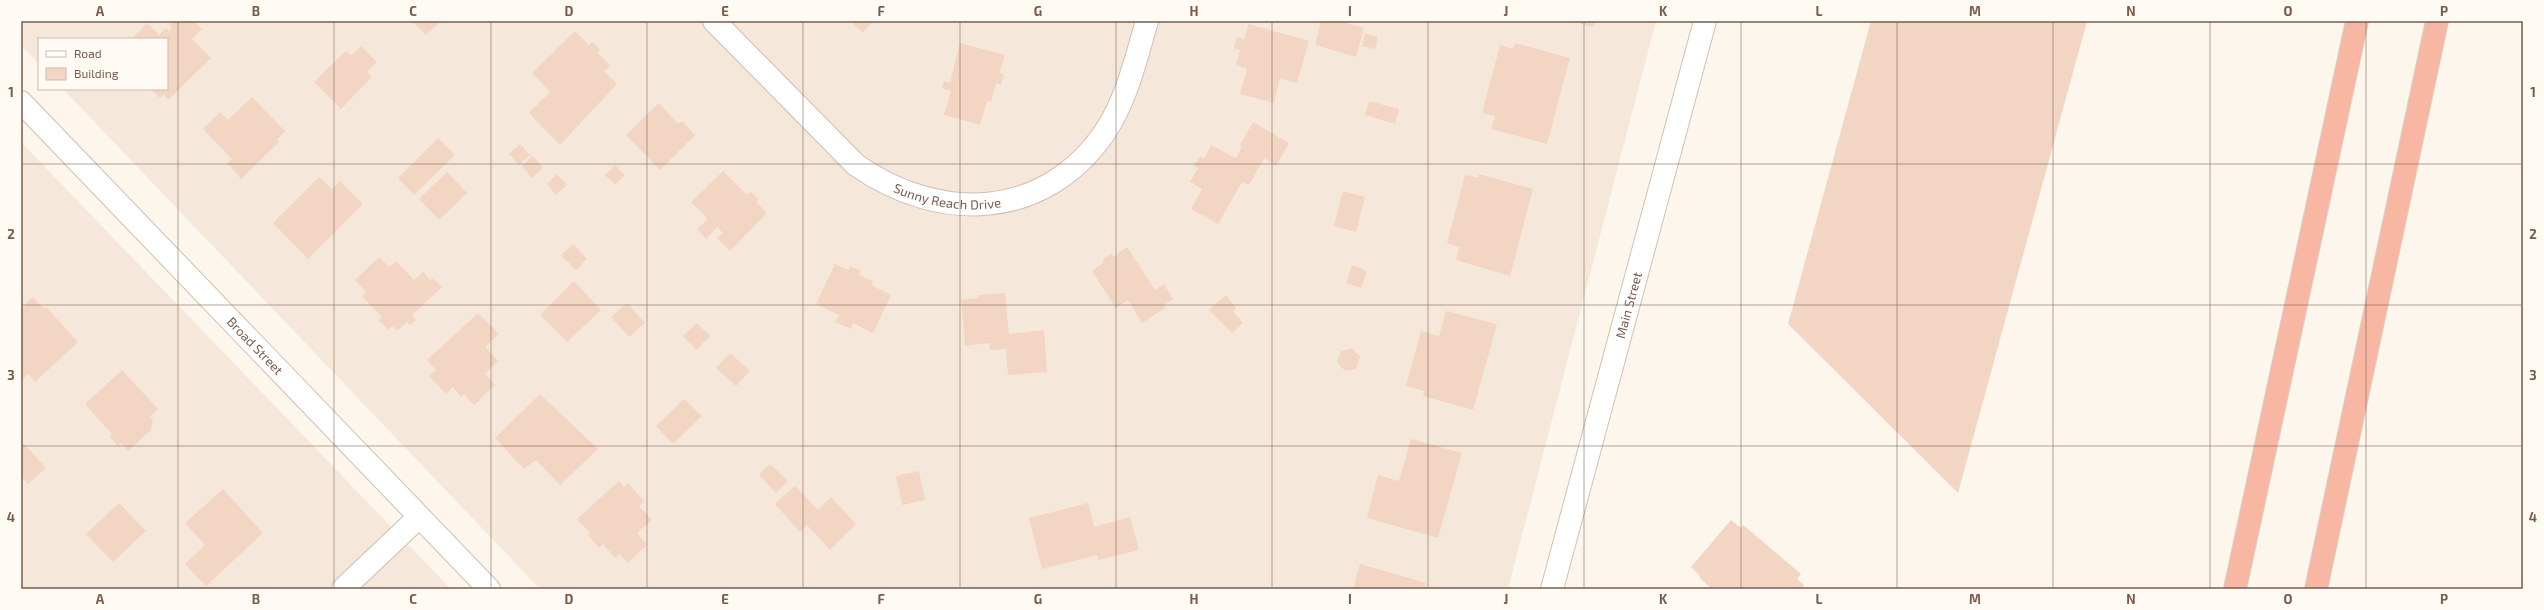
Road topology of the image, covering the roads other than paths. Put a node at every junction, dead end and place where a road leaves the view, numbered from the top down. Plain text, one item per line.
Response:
1 (714, 21) edge
2 (1147, 21) edge
3 (1705, 21) edge
4 (2357, 21) edge
5 (2437, 21) edge
6 (21, 102) edge
7 (419, 516) junction
8 (343, 589) edge
9 (489, 589) edge
10 (1552, 589) edge
11 (2235, 589) edge
12 (2316, 589) edge

1 - 2 street, Sunny Reach Drive
3 - 10 street, Main Street
4 - 11 highway
5 - 12 highway
6 - 7 street, Broad Street
7 - 8 street
7 - 9 street, Broad Street

